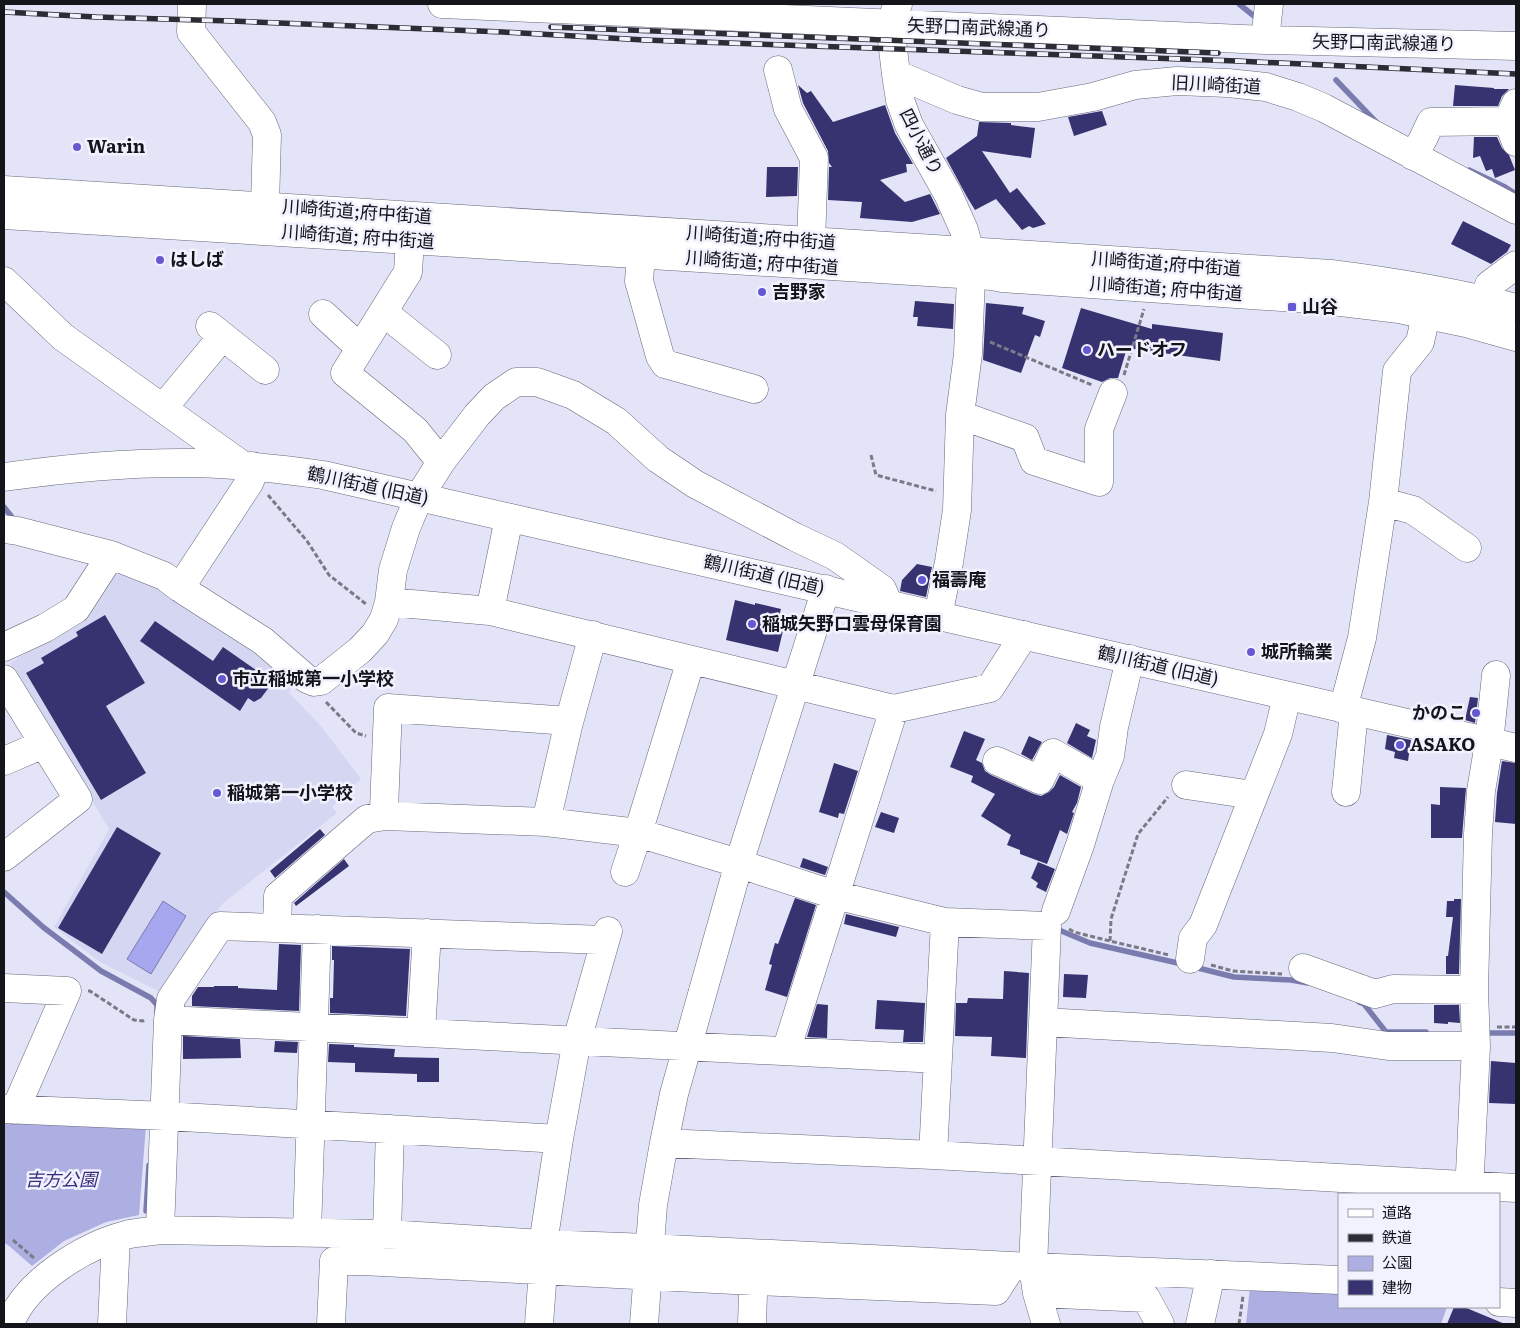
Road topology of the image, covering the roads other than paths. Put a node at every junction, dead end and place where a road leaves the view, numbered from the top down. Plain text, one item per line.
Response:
1 (192, 4) edge
2 (442, 4) edge
3 (809, 12) edge
4 (894, 14) edge
5 (1267, 21) edge
6 (1516, 46) edge
7 (778, 70) dead end
8 (896, 74) junction
9 (1513, 122) edge
10 (1418, 147) junction
11 (4, 190) edge
12 (265, 205) junction
13 (1516, 210) edge
14 (4, 215) edge
15 (410, 240) junction
16 (811, 242) junction
17 (641, 255) junction
18 (970, 264) junction
19 (1516, 265) edge
20 (4, 281) edge
21 (1484, 300) junction
22 (1516, 308) edge
23 (383, 312) junction
24 (323, 314) dead end
25 (1426, 315) junction
26 (1516, 337) edge
27 (360, 348) junction
28 (437, 355) dead end
29 (265, 370) dead end
30 (754, 389) dead end
31 (1113, 393) road end
32 (162, 408) junction
33 (960, 415) junction
34 (440, 462) junction
35 (249, 469) junction
36 (4, 477) edge
37 (418, 497) junction
38 (1383, 502) junction
39 (509, 518) junction
40 (4, 529) edge
41 (1467, 548) dead end
42 (111, 555) junction
43 (180, 588) junction
44 (826, 589) junction
45 (888, 603) junction
46 (387, 610) junction
47 (490, 611) junction
48 (938, 616) junction
49 (593, 635) junction
50 (1024, 635) junction
51 (4, 646) edge
52 (1130, 659) junction
53 (691, 660) junction
54 (1496, 675) dead end
55 (4, 680) edge
56 (795, 684) junction
57 (1287, 696) junction
58 (894, 709) junction
59 (1348, 710) junction
60 (14, 717) edge
61 (569, 721) junction
62 (1489, 743) junction
63 (44, 744) junction
64 (1516, 748) edge
65 (4, 761) edge
66 (997, 761) dead end
67 (1100, 780) junction
68 (1186, 785) road end
69 (1346, 792) dead end
70 (1253, 794) junction
71 (385, 816) junction
72 (546, 822) junction
73 (638, 833) junction
74 (4, 857) edge
75 (625, 872) dead end
76 (835, 895) junction
77 (1056, 911) road end
78 (945, 922) junction
79 (277, 928) junction
80 (317, 929) junction
81 (427, 933) junction
82 (1190, 959) road end
83 (1296, 971) road end
84 (4, 988) edge
85 (1474, 990) junction
86 (159, 1018) junction
87 (1043, 1022) junction
88 (314, 1027) junction
89 (422, 1032) junction
90 (1476, 1036) junction
91 (577, 1040) junction
92 (687, 1046) junction
93 (786, 1051) junction
94 (938, 1059) junction
95 (9, 1109) edge
96 (165, 1116) junction
97 (311, 1125) junction
98 (390, 1129) junction
99 (559, 1139) junction
100 (664, 1143) junction
101 (932, 1155) junction
102 (1038, 1162) junction
103 (1516, 1188) edge
104 (1469, 1190) edge
105 (160, 1230) junction
106 (308, 1232) junction
107 (116, 1238) junction
108 (370, 1243) junction
109 (649, 1248) junction
110 (755, 1254) junction
111 (543, 1257) junction
112 (575, 1258) junction
113 (1211, 1274) junction
114 (647, 1275) junction
115 (1027, 1275) junction
116 (1338, 1280) edge
117 (754, 1281) junction
118 (1500, 1302) edge
119 (1516, 1303) edge
120 (10, 1324) edge
121 (112, 1324) edge
122 (331, 1324) edge
123 (539, 1324) edge
124 (644, 1324) edge
125 (752, 1324) edge
126 (1046, 1324) edge
127 (1160, 1324) edge
128 (1200, 1324) edge

1 - 12 street
2 - 3 street, 矢野口南武線通り
3 - 4 street, 矢野口南武線通り
4 - 5 street, 矢野口南武線通り
4 - 8 street, 四小通り
5 - 6 street, 矢野口南武線通り
7 - 16 street
8 - 10 street, 旧川崎街道
8 - 18 street, 四小通り
9 - 10 street
10 - 13 street, 旧川崎街道
11 - 12 street, 川崎街道;府中街道
12 - 16 street, 川崎街道;府中街道
14 - 15 street, 川崎街道; 府中街道
15 - 17 street, 川崎街道; 府中街道
15 - 23 street
16 - 18 street, 川崎街道;府中街道
17 - 18 street, 川崎街道; 府中街道
17 - 30 street
18 - 21 street, 川崎街道;府中街道
18 - 25 street, 川崎街道; 府中街道
18 - 33 street, 四小通り
19 - 21 street
20 - 32 street
21 - 22 street, 川崎街道;府中街道
23 - 27 street
23 - 28 street
24 - 27 street
25 - 26 street, 川崎街道; 府中街道
25 - 38 street
27 - 34 street
29 - 32 street
31 - 33 street
32 - 35 street
33 - 48 street, 四小通り
34 - 37 street
34 - 45 street
35 - 36 street, 鶴川街道 (旧道)
35 - 37 street, 鶴川街道 (旧道)
35 - 43 street
37 - 39 street, 鶴川街道 (旧道)
37 - 46 street
38 - 41 street
38 - 59 street
39 - 44 street, 鶴川街道 (旧道)
39 - 47 street
40 - 42 street
42 - 43 street
42 - 51 street
43 - 46 street
44 - 45 street, 鶴川街道 (旧道)
44 - 56 street
45 - 48 street, 鶴川街道 (旧道)
46 - 47 street
47 - 49 street
48 - 50 street, 鶴川街道 (旧道)
49 - 53 street
49 - 61 street
50 - 52 street, 鶴川街道 (旧道)
50 - 58 street
52 - 57 street, 鶴川街道 (旧道)
52 - 67 street
53 - 56 street
53 - 73 street
54 - 62 street
55 - 60 street
56 - 58 street
56 - 92 street
57 - 59 street, 鶴川街道 (旧道)
57 - 70 street
58 - 76 street
59 - 62 street, 鶴川街道 (旧道)
59 - 69 street
60 - 63 street
61 - 71 street
61 - 72 street
62 - 64 street, 鶴川街道 (旧道)
62 - 85 street
63 - 65 street
63 - 74 street
66 - 67 street
67 - 77 street
68 - 70 street
70 - 82 street
71 - 72 street
71 - 79 street
72 - 73 street
73 - 75 street
73 - 76 street
76 - 78 street
76 - 93 street
78 - 87 street
78 - 94 street
79 - 80 street
79 - 86 street
80 - 81 street
80 - 88 street
81 - 89 street
81 - 91 street
83 - 85 street
84 - 95 street
85 - 90 street
86 - 88 street
86 - 96 street
87 - 90 street
87 - 102 street
88 - 89 street
88 - 97 street
89 - 91 street
90 - 104 street
91 - 92 street
91 - 99 street
92 - 93 street
92 - 100 street
93 - 94 street
94 - 101 street
95 - 96 street
96 - 97 street
96 - 105 street
97 - 98 street
97 - 106 street
98 - 99 street
98 - 108 street
99 - 111 street
100 - 101 street
100 - 109 street
101 - 102 street
102 - 104 street
102 - 115 street
103 - 104 street
105 - 106 street
105 - 107 street
106 - 108 street
107 - 120 street
107 - 121 street
108 - 111 street
108 - 111 street
108 - 122 street
109 - 110 street
109 - 112 street
109 - 114 street
110 - 115 street
110 - 117 street
111 - 112 street
111 - 123 street
112 - 114 street
113 - 115 street
113 - 116 street
113 - 128 street
114 - 117 street
114 - 124 street
115 - 117 street
115 - 126 street
115 - 127 street
117 - 125 street
118 - 119 street

